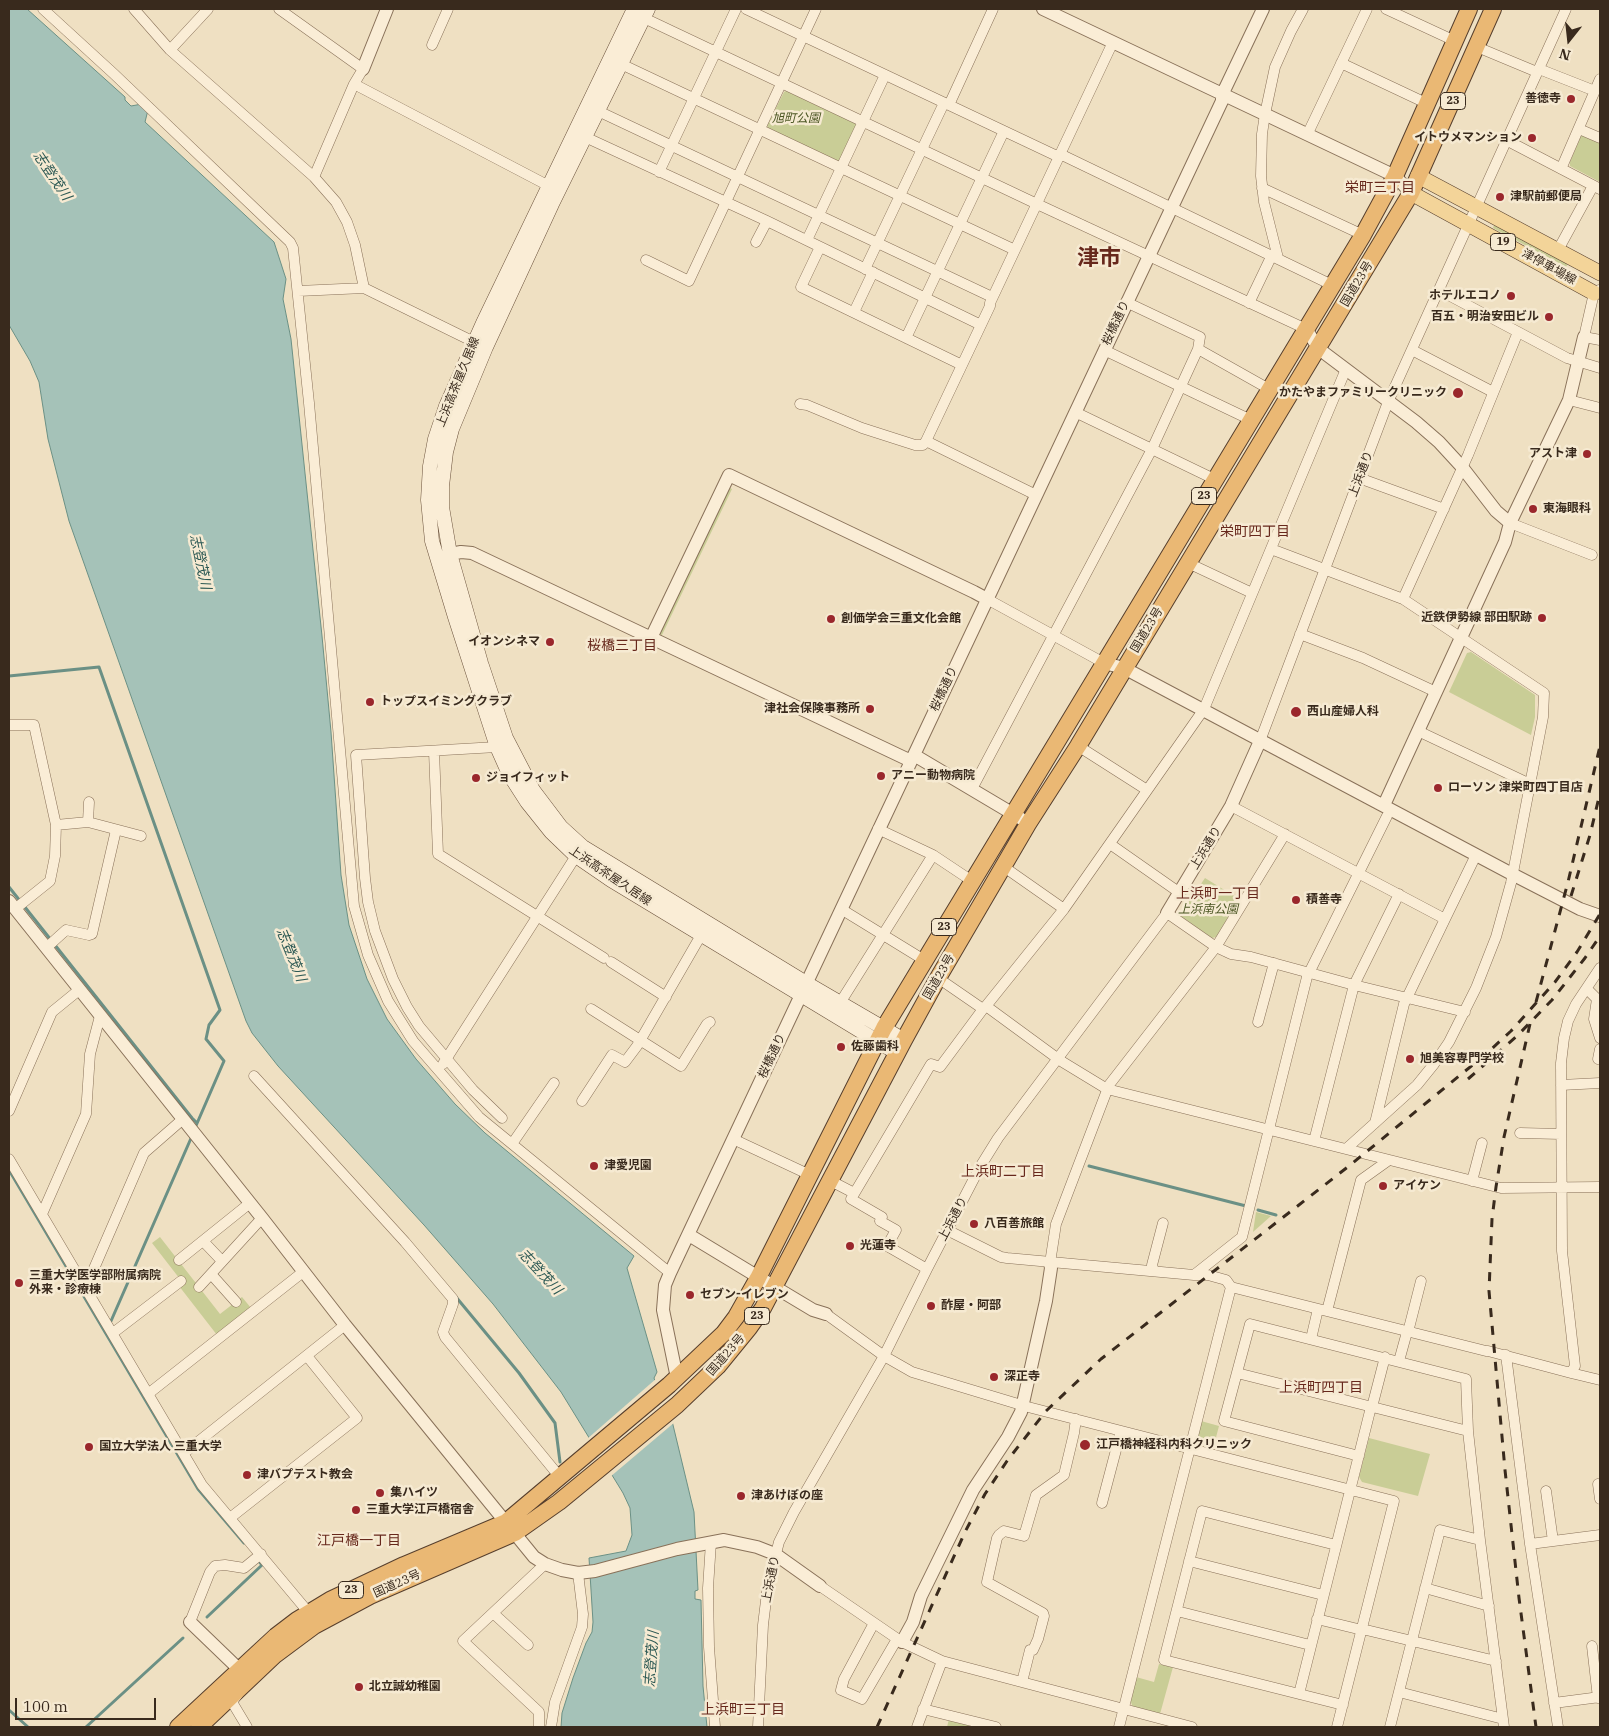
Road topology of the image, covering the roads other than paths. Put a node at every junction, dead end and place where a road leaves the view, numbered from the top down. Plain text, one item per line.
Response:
1 (43, 9) edge
2 (134, 9) edge
3 (208, 9) edge
4 (279, 9) edge
5 (448, 9) edge
6 (736, 9) edge
7 (746, 9) edge
8 (816, 9) edge
9 (993, 9) edge
10 (1043, 9) edge
11 (1263, 9) edge
12 (1303, 9) edge
13 (1368, 9) edge
14 (1386, 9) edge
15 (1469, 9) edge
16 (1493, 9) edge
17 (1566, 9) edge
18 (385, 10) edge
19 (642, 12) edge
20 (804, 36) junction
21 (1454, 41) junction
22 (1113, 42) junction
23 (432, 45) dead end
24 (1477, 47) junction
25 (170, 50) junction
26 (715, 52) junction
27 (1341, 63) junction
28 (621, 64) junction
29 (363, 69) junction
30 (1538, 71) junction
31 (885, 75) junction
32 (1600, 79) edge
33 (782, 83) junction
34 (354, 84) junction
35 (1595, 91) junction
36 (1222, 95) junction
37 (693, 98) junction
38 (946, 104) junction
39 (1428, 104) junction
40 (598, 111) junction
41 (1265, 114) junction
42 (863, 122) junction
43 (760, 130) junction
44 (1579, 130) junction
45 (1004, 131) junction
46 (1308, 133) junction
47 (585, 137) junction
48 (1600, 138) edge
49 (1508, 141) junction
50 (671, 145) junction
51 (922, 149) junction
52 (1060, 155) junction
53 (840, 168) junction
54 (1561, 169) junction
55 (659, 172) junction
56 (1395, 176) junction
57 (1418, 176) junction
58 (314, 177) junction
59 (738, 177) junction
60 (982, 178) junction
61 (549, 186) junction
62 (1262, 188) junction
63 (1597, 188) edge
64 (1411, 192) junction
65 (899, 196) junction
66 (726, 202) junction
67 (1037, 204) junction
68 (1477, 207) junction
69 (1171, 208) junction
70 (818, 214) junction
71 (767, 221) junction
72 (960, 224) junction
73 (1470, 224) junction
74 (1362, 235) junction
75 (807, 240) junction
76 (756, 242) dead end
77 (878, 243) junction
78 (820, 247) junction
79 (1015, 250) junction
80 (1558, 250) junction
81 (1148, 256) junction
82 (1275, 256) junction
83 (646, 260) dead end
84 (869, 270) junction
85 (937, 272) junction
86 (1600, 273) edge
87 (1332, 285) junction
88 (364, 288) junction
89 (1439, 290) junction
90 (298, 291) junction
91 (1597, 291) edge
92 (992, 297) junction
93 (925, 298) junction
94 (1126, 302) junction
95 (1249, 303) junction
96 (854, 312) junction
97 (981, 325) junction
98 (1306, 329) junction
99 (1518, 332) junction
100 (1584, 337) junction
101 (906, 338) junction
102 (1600, 340) edge
103 (480, 344) junction
104 (1198, 349) junction
105 (1318, 349) junction
106 (1104, 350) junction
107 (1412, 350) junction
108 (1578, 361) junction
109 (962, 365) junction
110 (1600, 368) edge
111 (1346, 369) junction
112 (1181, 386) junction
113 (1269, 389) junction
114 (1493, 392) junction
115 (1569, 400) junction
116 (1388, 402) junction
117 (800, 404) dead end
118 (1600, 408) edge
119 (1075, 412) junction
120 (1251, 420) junction
121 (926, 441) junction
122 (1152, 448) junction
123 (1462, 467) junction
124 (1359, 478) junction
125 (1214, 480) junction
126 (1036, 495) junction
127 (1444, 509) junction
128 (1510, 523) junction
129 (1271, 549) junction
130 (450, 554) junction
131 (1592, 554) dead end
132 (1188, 562) junction
133 (1325, 569) junction
134 (1252, 593) junction
135 (987, 599) junction
136 (1403, 599) junction
137 (1300, 634) junction
138 (1054, 635) junction
139 (651, 638) junction
140 (1460, 638) junction
141 (1104, 663) junction
142 (1124, 668) junction
143 (1436, 692) junction
144 (1204, 709) junction
145 (9, 725) edge
146 (1418, 731) junction
147 (1260, 741) junction
148 (1078, 746) junction
149 (497, 747) junction
150 (434, 751) junction
151 (912, 758) junction
152 (1530, 784) junction
153 (972, 789) junction
154 (1147, 790) junction
155 (89, 802) dead end
156 (1231, 806) junction
157 (1386, 810) junction
158 (1013, 813) junction
159 (88, 822) junction
160 (1028, 824) junction
161 (56, 825) junction
162 (878, 829) junction
163 (116, 830) junction
164 (1285, 834) junction
165 (140, 836) dead end
166 (1110, 844) junction
167 (1476, 855) junction
168 (576, 856) junction
169 (933, 856) junction
170 (1004, 866) junction
171 (1358, 873) junction
172 (1512, 874) junction
173 (972, 881) junction
174 (1180, 893) junction
175 (1399, 894) junction
176 (12, 905) edge
177 (840, 909) junction
178 (1064, 909) junction
179 (1167, 912) junction
180 (537, 916) junction
181 (1600, 916) edge
182 (1444, 918) junction
183 (704, 928) junction
184 (883, 934) junction
185 (46, 948) junction
186 (1216, 948) junction
187 (924, 960) junction
188 (1274, 963) junction
189 (1600, 968) edge
190 (1309, 972) junction
191 (938, 978) junction
192 (1354, 985) junction
193 (803, 989) junction
194 (1587, 989) junction
195 (79, 990) junction
196 (666, 997) junction
197 (1408, 997) junction
198 (840, 1003) junction
199 (984, 1008) junction
200 (590, 1009) dead end
201 (1464, 1012) junction
202 (100, 1016) junction
203 (710, 1022) dead end
204 (1258, 1022) dead end
205 (880, 1035) junction
206 (1600, 1038) edge
207 (641, 1040) junction
208 (900, 1046) junction
209 (1058, 1059) junction
210 (446, 1060) junction
211 (438, 1072) junction
212 (254, 1076) dead end
213 (554, 1083) dead end
214 (1600, 1083) edge
215 (1561, 1085) junction
216 (1108, 1089) junction
217 (582, 1101) dead end
218 (9, 1111) edge
219 (502, 1118) dead end
220 (183, 1119) junction
221 (1375, 1123) junction
222 (1269, 1130) junction
223 (1520, 1133) dead end
224 (1561, 1134) junction
225 (733, 1140) junction
226 (1314, 1141) junction
227 (1482, 1143) dead end
228 (512, 1144) junction
229 (1346, 1150) junction
230 (9, 1159) edge
231 (1389, 1160) junction
232 (810, 1175) junction
233 (829, 1180) junction
234 (1472, 1181) junction
235 (1561, 1187) junction
236 (1600, 1187) edge
237 (854, 1193) junction
238 (250, 1203) junction
239 (42, 1214) junction
240 (262, 1218) junction
241 (1164, 1223) dead end
242 (948, 1230) junction
243 (689, 1235) junction
244 (203, 1241) junction
245 (179, 1260) dead end
246 (222, 1261) junction
247 (1050, 1263) junction
248 (927, 1268) junction
249 (1154, 1271) junction
250 (303, 1272) junction
251 (670, 1272) junction
252 (211, 1274) junction
253 (1194, 1275) junction
254 (758, 1278) junction
255 (181, 1281) dead end
256 (1421, 1281) dead end
257 (86, 1287) junction
258 (199, 1287) dead end
259 (773, 1287) junction
260 (1231, 1287) junction
261 (236, 1302) dead end
262 (1322, 1310) junction
263 (826, 1314) joint
264 (345, 1325) junction
265 (1407, 1332) junction
266 (113, 1334) junction
267 (1311, 1339) junction
268 (307, 1356) junction
269 (884, 1356) junction
270 (1506, 1356) junction
271 (1385, 1357) junction
272 (1399, 1361) junction
273 (1237, 1373) junction
274 (1572, 1373) junction
275 (1600, 1380) edge
276 (673, 1381) junction
277 (148, 1394) junction
278 (1023, 1405) junction
279 (1372, 1407) junction
280 (1076, 1419) junction
281 (1120, 1430) junction
282 (1468, 1431) junction
283 (1189, 1448) junction
284 (184, 1453) junction
285 (1359, 1456) junction
286 (560, 1476) junction
287 (1598, 1484) dead end
288 (1350, 1489) junction
289 (1546, 1491) dead end
290 (1600, 1499) edge
291 (1102, 1503) dead end
292 (230, 1518) junction
293 (510, 1528) junction
294 (1600, 1535) edge
295 (1480, 1540) junction
296 (1553, 1541) junction
297 (711, 1542) junction
298 (1530, 1544) junction
299 (1336, 1546) junction
300 (775, 1554) junction
301 (258, 1557) junction
302 (1189, 1562) junction
303 (545, 1564) junction
304 (584, 1572) junction
305 (820, 1586) joint
306 (1425, 1588) junction
307 (1323, 1595) junction
308 (1488, 1606) junction
309 (1177, 1611) junction
310 (309, 1613) junction
311 (493, 1613) junction
312 (1317, 1619) junction
313 (190, 1622) joint
314 (874, 1623) junction
315 (1362, 1630) junction
316 (900, 1640) junction
317 (1411, 1640) junction
318 (528, 1645) dead end
319 (1310, 1645) junction
320 (1592, 1646) dead end
321 (942, 1661) junction
322 (1496, 1661) junction
323 (243, 1674) junction
324 (1022, 1682) junction
325 (1399, 1692) junction
326 (1298, 1694) junction
327 (1599, 1697) edge
328 (1554, 1703) junction
329 (1343, 1705) junction
330 (923, 1709) junction
331 (1124, 1710) junction
332 (1504, 1723) edge
333 (178, 1727) edge
334 (199, 1727) edge
335 (247, 1727) edge
336 (254, 1727) edge
337 (539, 1727) edge
338 (552, 1727) edge
339 (715, 1727) edge
340 (758, 1727) edge
341 (917, 1727) edge
342 (996, 1727) edge
343 (1119, 1727) edge
344 (1192, 1727) edge
345 (1338, 1727) edge
346 (1390, 1727) edge
347 (1558, 1727) edge

1 - 90 street
2 - 25 street
3 - 25 street
4 - 29 street
5 - 23 street
6 - 26 street
7 - 20 street
8 - 20 street
9 - 38 street
10 - 22 street
11 - 36 street, 桜橋通り
12 - 41 street
13 - 27 street
14 - 21 street
15 - 21 highway, 国道23号 / 23
16 - 24 highway, 国道23号 / 23
17 - 30 street, 上浜通り
18 - 29 street
19 - 26 street
19 - 28 main road, 上浜高茶屋久居線
19 - 61 main road, 上浜高茶屋久居線
20 - 31 street
20 - 33 street
21 - 39 highway, 国道23号 / 23
22 - 36 street
22 - 52 street
24 - 30 street
24 - 57 highway, 国道23号 / 23
25 - 58 street
26 - 33 street
26 - 37 street
27 - 39 street
27 - 46 street
28 - 37 street
28 - 40 main road, 上浜高茶屋久居線
29 - 34 street
30 - 35 street
30 - 49 street, 上浜通り
31 - 38 street
31 - 42 street
32 - 35 street
33 - 42 street
33 - 43 street
34 - 58 street
34 - 61 street
35 - 44 street
36 - 41 street
36 - 69 street, 桜橋通り
37 - 43 street
37 - 50 street
38 - 45 street
38 - 51 street
39 - 56 highway, 国道23号 / 23
40 - 47 main road, 上浜高茶屋久居線
40 - 50 street
41 - 46 street
41 - 62 street
42 - 51 street
42 - 53 street
43 - 53 street
43 - 59 street
44 - 48 street
44 - 54 street
45 - 52 street
45 - 60 street
46 - 56 street
47 - 55 street
47 - 103 main road, 上浜高茶屋久居線
49 - 54 street
49 - 68 street, 上浜通り
50 - 55 street
50 - 59 street
51 - 60 street
51 - 65 street
52 - 67 street
52 - 69 street
53 - 65 street
53 - 70 street
54 - 63 street
55 - 66 street
56 - 57 street
56 - 64 street
56 - 74 highway, 国道23号 / 23
57 - 64 highway, 国道23号 / 23
57 - 68 main road, 津停車場線 / 19
58 - 88 street
59 - 66 street
59 - 70 street
60 - 67 street
60 - 72 street
61 - 103 main road, 上浜高茶屋久居線
62 - 74 street
62 - 82 street
63 - 80 street
64 - 73 main road, 津停車場線 / 19
64 - 105 highway, 国道23号 / 23
65 - 72 street
65 - 77 street
66 - 71 street
66 - 83 street
67 - 79 street
67 - 81 street
68 - 73 street, 上浜通り
68 - 80 main road, 津停車場線 / 19
69 - 81 street, 桜橋通り
69 - 82 street
70 - 75 street
70 - 77 street
71 - 75 street
71 - 76 street
72 - 79 street
72 - 85 street
73 - 89 street, 上浜通り
73 - 91 main road, 津停車場線 / 19
74 - 87 highway, 国道23号 / 23
75 - 78 street
77 - 84 street
77 - 85 street
78 - 84 street
78 - 96 street
79 - 92 street
80 - 86 main road, 津停車場線 / 19
81 - 94 street, 桜橋通り
81 - 95 street
82 - 87 street
82 - 95 street
84 - 93 street
84 - 96 street
85 - 92 street
85 - 93 street
87 - 98 highway, 国道23号 / 23
88 - 90 street
88 - 103 street
89 - 99 street
89 - 107 street, 上浜通り
90 - 211 street
91 - 100 street, 津停車場線 / 19
92 - 97 street
93 - 97 street
93 - 101 street
94 - 104 street
94 - 106 street, 桜橋通り
95 - 98 street
96 - 101 street
97 - 109 street
98 - 105 street
98 - 113 highway, 国道23号 / 23
99 - 108 street
99 - 114 street
100 - 102 street
100 - 108 street
101 - 109 street
103 - 130 main road, 上浜高茶屋久居線
103 - 149 main road, 上浜高茶屋久居線
104 - 112 street
104 - 113 street
105 - 111 street
105 - 132 highway, 国道23号 / 23
106 - 112 street
106 - 119 street, 桜橋通り
107 - 114 street
107 - 116 street, 上浜通り
108 - 110 street
108 - 115 street
109 - 121 street
111 - 116 street
111 - 129 street
112 - 120 street
112 - 122 street
113 - 120 highway, 国道23号 / 23
114 - 123 street
115 - 118 street
115 - 128 street
116 - 123 street
116 - 124 street, 上浜通り
117 - 121 street
119 - 122 street
119 - 126 street, 桜橋通り
120 - 125 highway, 国道23号 / 23
121 - 126 street
122 - 125 street
122 - 138 street
123 - 127 street
123 - 128 street
124 - 127 street
124 - 133 street, 上浜通り
125 - 141 highway, 国道23号 / 23
126 - 135 street, 桜橋通り
127 - 136 street
128 - 131 street
128 - 140 street
129 - 133 street
129 - 134 street
130 - 139 street
130 - 183 main road, 上浜高茶屋久居線
132 - 134 street
132 - 142 highway, 国道23号 / 23
133 - 136 street
133 - 137 street, 上浜通り
134 - 144 street
135 - 138 street
135 - 139 street
135 - 151 street, 桜橋通り
136 - 140 street
137 - 143 street
137 - 147 street, 上浜通り
138 - 141 street
138 - 153 street
139 - 151 street
140 - 143 street
140 - 152 street
141 - 142 street
141 - 158 highway, 国道23号 / 23
142 - 144 street
142 - 148 highway, 国道23号 / 23
143 - 146 street
144 - 147 street
144 - 154 street
145 - 161 street
146 - 152 street
146 - 157 street
147 - 156 street, 上浜通り
147 - 157 street
148 - 154 street
148 - 160 highway, 国道23号 / 23
149 - 150 street
149 - 168 main road, 上浜高茶屋久居線
150 - 180 street
150 - 210 street
151 - 153 street
151 - 162 street, 桜橋通り
152 - 172 street
153 - 158 street
154 - 166 street
155 - 159 street
156 - 164 street
156 - 174 street, 上浜通り
157 - 167 street
157 - 171 street
158 - 160 street
158 - 173 highway, 国道23号 / 23
159 - 161 street
159 - 163 street
160 - 170 highway, 国道23号 / 23
161 - 176 street
162 - 169 street
162 - 177 street, 桜橋通り
163 - 165 street
163 - 185 street
164 - 171 street
164 - 186 street
166 - 174 street
166 - 178 street
167 - 172 street
167 - 182 street
168 - 180 street
168 - 183 main road, 上浜高茶屋久居線
169 - 173 street
169 - 184 street
170 - 178 street
170 - 191 highway, 国道23号 / 23
171 - 175 street
171 - 190 street
172 - 181 street
172 - 201 street
173 - 187 highway, 国道23号 / 23
174 - 179 street, 上浜通り
175 - 182 street
175 - 192 street
176 - 185 street
177 - 184 street
177 - 193 street, 桜橋通り
178 - 199 street
179 - 186 street
179 - 209 street, 上浜通り
180 - 196 street
180 - 210 street
182 - 197 street
183 - 193 main road, 上浜高茶屋久居線
183 - 196 street
184 - 187 street
184 - 198 street
185 - 195 street
186 - 188 street
186 - 216 street
187 - 205 highway, 国道23号 / 23
188 - 190 street
188 - 204 street
189 - 194 street
190 - 192 street
190 - 222 street
191 - 199 street
191 - 208 highway, 国道23号 / 23
192 - 197 street
192 - 226 street
193 - 198 main road, 上浜高茶屋久居線
193 - 205 main road, 上浜高茶屋久居線
193 - 225 street, 桜橋通り
194 - 206 street
194 - 215 street
195 - 202 street
195 - 218 street
196 - 207 street
197 - 201 street
197 - 221 street
198 - 205 main road, 上浜高茶屋久居線
199 - 209 street
199 - 237 street
200 - 207 street
201 - 221 street
202 - 220 street
202 - 239 street
203 - 207 street
205 - 208 main road, 上浜高茶屋久居線
205 - 232 highway, 国道23号 / 23
207 - 217 street
208 - 233 highway, 国道23号 / 23
209 - 216 street
209 - 242 street, 上浜通り
210 - 211 street
210 - 219 street
211 - 228 street
212 - 286 street
213 - 228 street
214 - 215 street
215 - 224 street
216 - 222 street
216 - 247 street
220 - 238 street
220 - 257 street
221 - 229 street
222 - 226 street
222 - 253 street
223 - 224 street
224 - 235 street
225 - 232 street
225 - 243 street, 桜橋通り
226 - 229 street
227 - 234 street
228 - 251 street
229 - 231 street
230 - 239 street
231 - 234 street
231 - 262 street
232 - 254 highway, 国道23号 / 23
233 - 237 street
233 - 259 highway, 国道23号 / 23
234 - 235 street
235 - 236 street
235 - 274 street
237 - 248 street
238 - 240 street
238 - 244 street
239 - 257 street
240 - 246 street
240 - 250 street
241 - 249 street
242 - 247 street
242 - 248 street, 上浜通り
243 - 251 street, 桜橋通り
243 - 254 street
244 - 245 street
244 - 246 street
246 - 252 street
247 - 249 street
247 - 278 street
248 - 269 street, 上浜通り
249 - 253 street
250 - 264 street
250 - 277 street
251 - 276 street, 桜橋通り
252 - 258 street
252 - 261 street
253 - 260 street
254 - 259 street
254 - 276 highway, 国道23号 / 23
255 - 266 street
256 - 265 street
257 - 266 street
259 - 263 street
259 - 293 highway, 国道23号 / 23
260 - 262 street
260 - 283 street
262 - 265 street
262 - 267 street
263 - 269 street
264 - 268 street
264 - 293 street
265 - 270 street
265 - 272 street
266 - 277 street
267 - 271 street
267 - 273 street
268 - 284 street
268 - 292 street
269 - 278 street
269 - 300 street, 上浜通り
270 - 274 street
270 - 298 street
271 - 272 street
271 - 279 street
272 - 282 street
273 - 279 street
273 - 285 street
274 - 275 street
276 - 286 highway, 国道23号 / 23
277 - 284 street
278 - 280 street
278 - 316 street
279 - 282 street
279 - 285 street
280 - 281 street
280 - 324 street
281 - 283 street
281 - 291 street
282 - 295 street
283 - 288 street
283 - 331 street
284 - 292 street
285 - 288 street
286 - 293 highway, 国道23号 / 23
287 - 290 street
288 - 299 street
288 - 315 street
289 - 296 street
292 - 301 street
293 - 303 street
293 - 310 highway, 国道23号 / 23
293 - 323 highway, 国道23号 / 23
294 - 296 street
295 - 306 street
295 - 308 street
296 - 298 street
297 - 300 street
297 - 304 street
297 - 339 street
298 - 328 street
299 - 302 street
299 - 307 street
300 - 305 street
300 - 340 street, 上浜通り
301 - 310 street
301 - 313 street
302 - 307 street
302 - 309 street
303 - 304 street
303 - 311 street
304 - 338 street
305 - 314 street
306 - 308 street
306 - 317 street
307 - 312 street
308 - 322 street
309 - 319 street
309 - 326 street
310 - 323 highway, 国道23号 / 23
311 - 318 street
311 - 337 street
312 - 315 street
312 - 319 street
313 - 323 street
314 - 316 street
314 - 316 street
315 - 317 street
315 - 329 street
316 - 321 street
317 - 322 street
317 - 325 street
319 - 326 street
320 - 327 street
321 - 324 street
321 - 330 street
322 - 332 street
323 - 333 highway, 国道23号 / 23
323 - 334 highway, 国道23号 / 23
323 - 335 street
324 - 331 street
325 - 332 street
325 - 346 street
326 - 329 street
327 - 328 street
328 - 347 street
329 - 345 street
330 - 341 street
330 - 342 street
331 - 343 street
331 - 344 street
335 - 336 street

